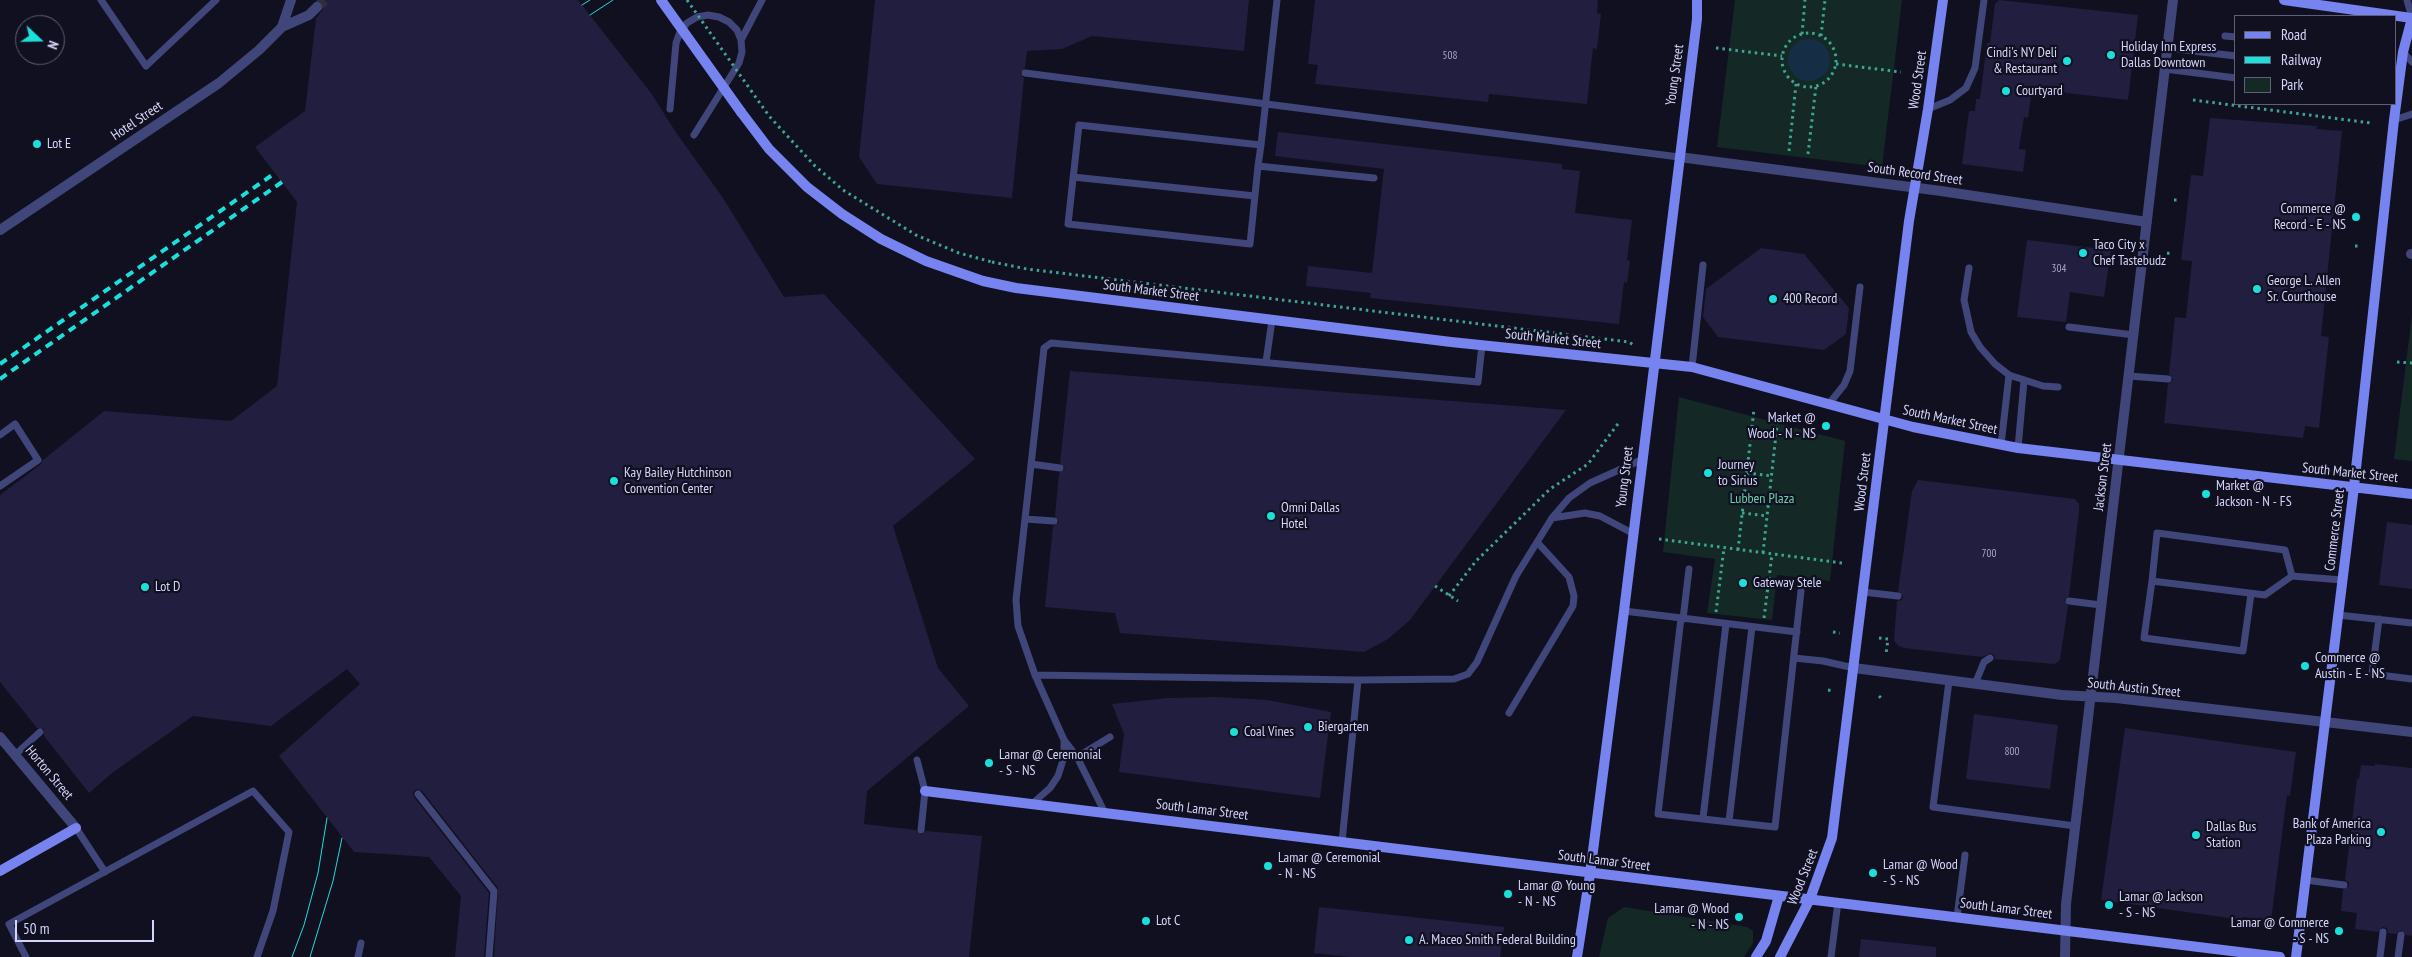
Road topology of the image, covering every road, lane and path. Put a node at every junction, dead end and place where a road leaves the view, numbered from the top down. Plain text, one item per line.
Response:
1 (101, 0) edge
2 (216, 0) edge
3 (291, 0) edge
4 (661, 0) edge
5 (687, 0) edge
6 (762, 0) edge
7 (1277, 0) edge
8 (1697, 0) edge
9 (1805, 0) edge
10 (1825, 0) edge
11 (1943, 0) edge
12 (1984, 0) edge
13 (2173, 0) edge
14 (2284, 0) edge
15 (2407, 0) edge
16 (317, 8) tunnel mouth
17 (2391, 15) edge
18 (2397, 16) edge
19 (2412, 18) edge
20 (282, 27) junction
21 (1802, 34) junction
22 (1821, 36) junction
23 (2225, 36) dead end
24 (2234, 37) edge
25 (741, 40) junction
26 (1716, 48) dead end
27 (2167, 48) junction
28 (1782, 56) junction
29 (2234, 56) edge
30 (2403, 57) edge
31 (1836, 64) junction
32 (2165, 69) junction
33 (1901, 72) dead end
34 (1025, 73) dead end
35 (2234, 78) edge
36 (1796, 84) junction
37 (1816, 86) junction
38 (2397, 92) edge
39 (2193, 100) dead end
40 (1265, 105) junction
41 (2395, 105) edge
42 (670, 109) dead end
43 (1928, 110) junction
44 (2412, 114) edge
45 (2394, 120) junction
46 (2371, 123) dead end
47 (694, 135) dead end
48 (1261, 145) junction
49 (1790, 151) dead end
50 (1808, 154) dead end
51 (1679, 157) junction
52 (1258, 166) junction
53 (1073, 177) junction
54 (1374, 178) dead end
55 (1915, 188) junction
56 (1255, 196) junction
57 (2174, 200) dead end
58 (2180, 200) dead end
59 (2147, 222) junction
60 (0, 230) edge
61 (2355, 246) dead end
62 (2360, 246) dead end
63 (2167, 252) dead end
64 (2173, 254) dead end
65 (1703, 265) dead end
66 (1969, 268) dead end
67 (1860, 287) dead end
68 (1272, 320) junction
69 (2069, 327) dead end
70 (2134, 335) junction
71 (1629, 342) dead end
72 (1482, 345) junction
73 (1266, 362) junction
74 (2398, 362) dead end
75 (1654, 363) junction
76 (2412, 363) edge
77 (1692, 367) junction
78 (2009, 375) junction
79 (2129, 376) junction
80 (2168, 379) dead end
81 (2024, 381) junction
82 (2058, 387) dead end
83 (1828, 405) junction
84 (1754, 409) dead end
85 (1778, 416) dead end
86 (1885, 420) junction
87 (1620, 421) dead end
88 (0, 434) edge
89 (2001, 445) junction
90 (2018, 448) junction
91 (1641, 460) junction
92 (2119, 460) junction
93 (1031, 464) junction
94 (1060, 468) dead end
95 (1747, 473) junction
96 (1772, 476) junction
97 (0, 486) edge
98 (2354, 487) junction
99 (2412, 494) edge
100 (1742, 513) junction
101 (1767, 516) junction
102 (1024, 518) junction
103 (1552, 518) junction
104 (1054, 521) dead end
105 (1632, 533) junction
106 (1659, 539) dead end
107 (1537, 542) junction
108 (1724, 548) junction
109 (1738, 550) junction
110 (1763, 553) junction
111 (1772, 554) junction
112 (1842, 563) dead end
113 (1689, 569) dead end
114 (2292, 576) junction
115 (2342, 580) junction
116 (2152, 581) junction
117 (1435, 586) dead end
118 (1801, 591) dead end
119 (1863, 592) junction
120 (2251, 594) junction
121 (1449, 596) junction
122 (1898, 596) dead end
123 (1458, 601) dead end
124 (2068, 601) dead end
125 (2102, 605) junction
126 (1624, 611) junction
127 (2338, 615) junction
128 (1682, 618) junction
129 (2379, 619) junction
130 (1715, 622) junction
131 (2412, 623) edge
132 (1726, 624) junction
133 (1752, 627) junction
134 (1762, 628) junction
135 (1797, 632) junction
136 (1833, 632) dead end
137 (1840, 633) dead end
138 (1879, 638) dead end
139 (1886, 654) dead end
140 (1794, 658) junction
141 (1990, 658) dead end
142 (1854, 668) junction
143 (1035, 675) junction
144 (2412, 679) edge
145 (1358, 680) junction
146 (1948, 681) junction
147 (1975, 684) junction
148 (1828, 690) dead end
149 (1833, 691) dead end
150 (2091, 696) junction
151 (1509, 713) dead end
152 (2324, 723) junction
153 (40, 732) dead end
154 (2412, 732) edge
155 (0, 736) edge
156 (1110, 737) dead end
157 (1064, 740) junction
158 (15, 755) junction
159 (1077, 756) junction
160 (917, 760) dead end
161 (925, 791) junction
162 (418, 794) dead end
163 (1032, 803) junction
164 (1104, 811) junction
165 (1703, 818) junction
166 (1729, 821) junction
167 (2075, 826) junction
168 (76, 828) junction
169 (921, 830) dead end
170 (1342, 842) junction
171 (1965, 855) dead end
172 (0, 871) edge
173 (105, 872) junction
174 (1590, 874) junction
175 (2305, 880) junction
176 (2344, 885) dead end
177 (1779, 896) junction
178 (1810, 899) junction
179 (1838, 902) junction
180 (1958, 917) junction
181 (2066, 930) junction
182 (2383, 932) dead end
183 (2401, 935) dead end
184 (361, 943) dead end
185 (26, 957) edge
186 (257, 957) edge
187 (358, 957) edge
188 (489, 957) edge
189 (1578, 957) edge
190 (1756, 957) edge
191 (1780, 957) edge
192 (1831, 957) edge
193 (2065, 957) edge
194 (2280, 957) edge
195 (2296, 957) edge
196 (2380, 957) edge
197 (2398, 957) edge

1 - 2 lane
3 - 20 street, Hotel Street
4 - 68 main road, South Market Street, bridge
5 - 71 path, bridge
6 - 25 lane
7 - 40 lane
8 - 51 main road, Young Street
9 - 21 path
10 - 22 path
11 - 43 main road, Wood Street
12 - 43 lane
13 - 27 street, Jackson Street
14 - 17 main road
15 - 19 lane
16 - 20 street, Hotel Street
18 - 19 main road
19 - 30 main road, Commerce Street
20 - 60 street, Hotel Street
21 - 22 path
21 - 28 path
22 - 31 path
23 - 24 lane
25 - 42 lane
25 - 47 lane
26 - 28 path
27 - 29 lane
27 - 32 street, Jackson Street
28 - 36 path
30 - 38 main road, Commerce Street
31 - 33 path
31 - 37 path
32 - 35 lane
32 - 59 street, Jackson Street
34 - 40 lane
36 - 37 path
36 - 49 path
37 - 50 path
39 - 46 path
40 - 48 lane
40 - 51 lane
41 - 45 main road, Commerce Street
43 - 55 main road, Wood Street
44 - 45 lane
45 - 98 main road, Commerce Street
48 - 52 lane
48 - 53 lane
51 - 55 street, South Record Street
51 - 75 main road, Young Street
52 - 54 lane
52 - 56 lane
53 - 56 lane
53 - 56 lane
55 - 59 street, South Record Street
55 - 86 main road, Wood Street
57 - 58 path
59 - 70 street, Jackson Street
61 - 62 path
63 - 64 path
65 - 77 lane
66 - 78 lane
67 - 83 lane
68 - 72 main road, South Market Street
68 - 73 lane
69 - 70 lane
70 - 79 street, Jackson Street
72 - 73 lane
72 - 75 main road, South Market Street
73 - 93 lane
74 - 76 path
75 - 77 main road, South Market Street
75 - 91 main road, Young Street
77 - 83 main road, South Market Street
78 - 81 lane
78 - 89 lane
79 - 80 lane
79 - 92 street, Jackson Street
81 - 82 lane
81 - 90 lane
83 - 86 main road, South Market Street
84 - 95 path
85 - 96 path
86 - 89 main road, South Market Street
86 - 119 main road, Wood Street
87 - 121 path
88 - 97 lane
89 - 90 main road, South Market Street
90 - 92 main road, South Market Street
91 - 103 lane
91 - 105 main road, Young Street
92 - 98 main road, South Market Street
92 - 125 street, Jackson Street
93 - 94 lane
93 - 102 lane
95 - 96 path
95 - 100 path
96 - 101 path
98 - 99 main road, South Market Street
98 - 115 main road, Commerce Street
100 - 101 path
100 - 109 path
101 - 110 path
102 - 104 lane
102 - 143 lane
103 - 105 lane
103 - 107 lane
105 - 126 main road, Young Street
106 - 108 path
107 - 145 lane
107 - 151 lane
108 - 109 path
108 - 130 path
109 - 110 path
110 - 111 path
111 - 112 path
111 - 134 path
113 - 128 lane
114 - 115 lane
114 - 116 lane
114 - 120 lane
115 - 127 main road, Commerce Street
116 - 120 lane
116 - 120 lane
117 - 121 path
118 - 135 lane
119 - 122 lane
119 - 142 main road, Wood Street
121 - 123 path
124 - 125 lane
125 - 150 street, Jackson Street
126 - 128 lane
126 - 174 main road, Young Street
127 - 129 lane
127 - 152 main road, Commerce Street
128 - 130 lane
128 - 165 lane
129 - 131 lane
129 - 144 lane
130 - 132 lane
132 - 133 lane
132 - 165 lane
133 - 134 lane
133 - 166 lane
134 - 135 lane
135 - 140 lane
136 - 137 path
138 - 139 path
140 - 142 lane
140 - 166 lane
141 - 147 lane
142 - 146 street, South Austin Street
142 - 178 main road, Wood Street
143 - 145 lane
143 - 157 lane
145 - 170 lane
146 - 147 street, South Austin Street
146 - 167 lane
147 - 150 street, South Austin Street
148 - 149 path
150 - 152 street, South Austin Street
150 - 167 street, Jackson Street
152 - 154 street, South Austin Street
152 - 175 main road, Commerce Street
153 - 158 lane
155 - 158 street, Horton Street
156 - 159 lane
157 - 159 lane
157 - 163 lane
158 - 168 street, Horton Street
159 - 164 lane
160 - 161 lane
161 - 163 main road, South Lamar Street
161 - 169 lane
162 - 188 lane
163 - 164 main road, South Lamar Street
164 - 170 main road, South Lamar Street
165 - 166 lane
167 - 181 street, Jackson Street
168 - 172 main road
168 - 173 lane
170 - 174 main road, South Lamar Street
171 - 180 lane
173 - 185 lane
173 - 186 lane
174 - 177 main road, South Lamar Street
174 - 189 main road, Young Street
175 - 176 lane
175 - 195 main road, Commerce Street
177 - 178 main road, South Lamar Street
177 - 190 main road
178 - 179 main road, South Lamar Street
178 - 191 main road, Wood Street
179 - 180 main road, South Lamar Street
179 - 192 lane
180 - 181 main road, South Lamar Street
181 - 193 street, Jackson Street
181 - 194 main road, South Lamar Street
182 - 196 lane
183 - 197 lane
184 - 187 lane

